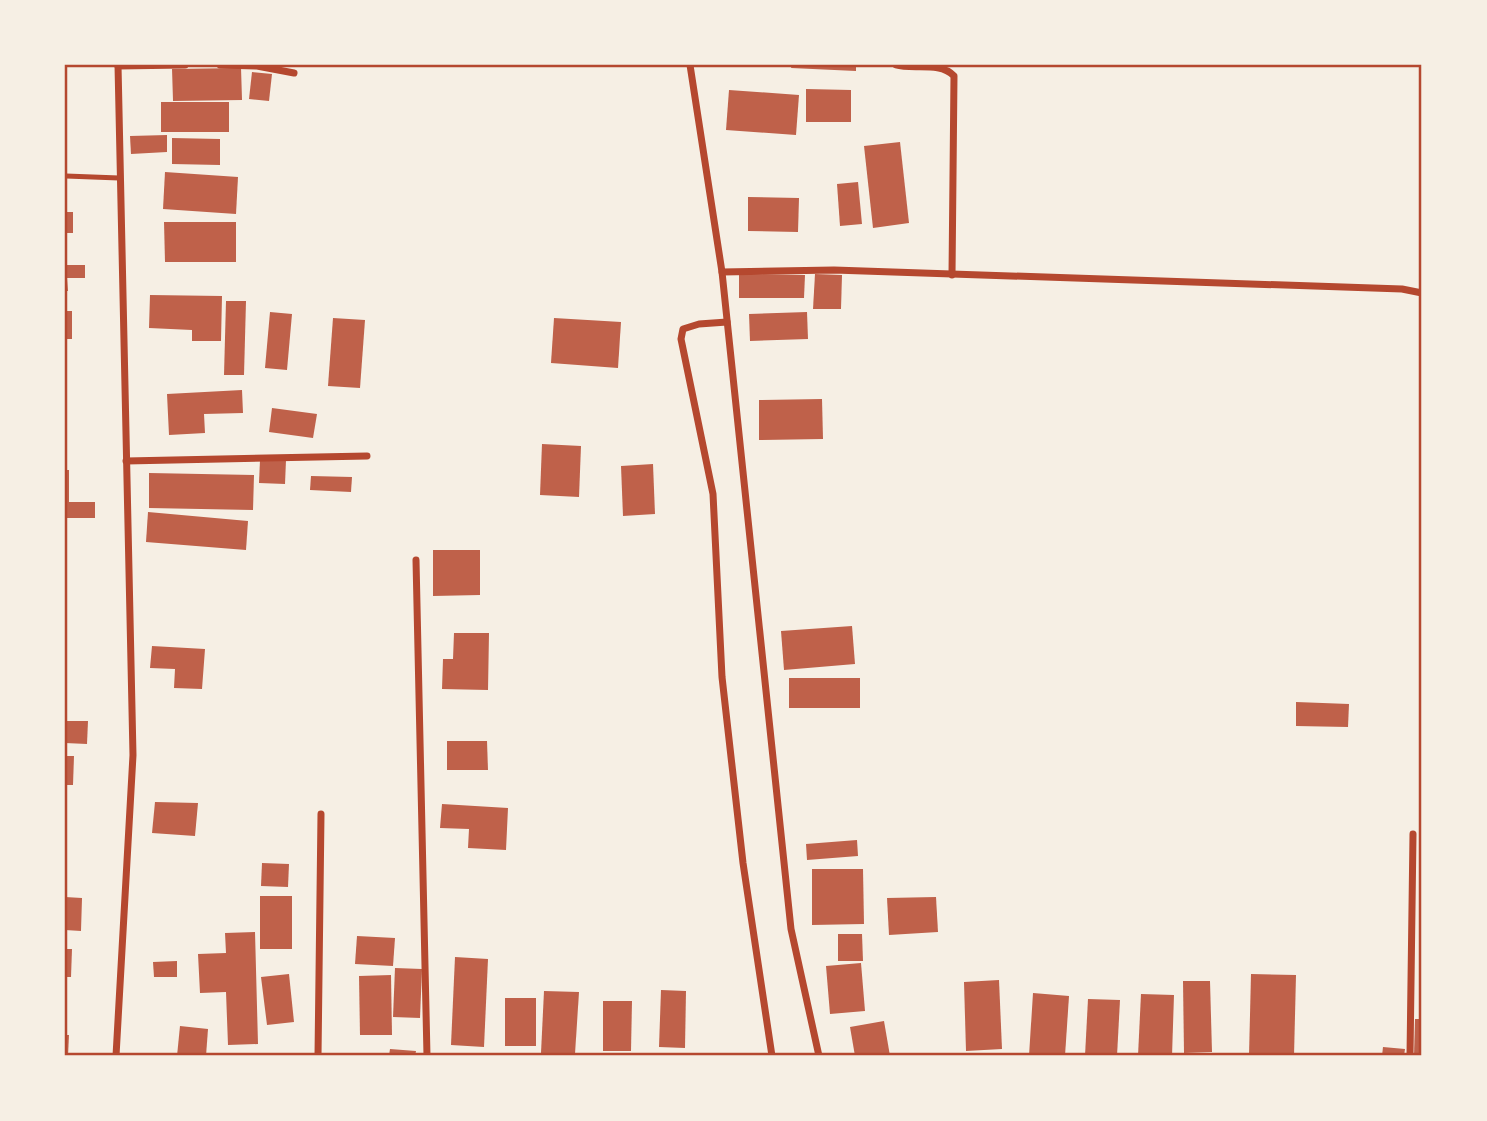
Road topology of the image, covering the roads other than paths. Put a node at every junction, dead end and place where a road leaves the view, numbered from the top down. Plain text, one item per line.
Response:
1 (118, 65) edge
2 (185, 65) edge
3 (220, 65) edge
4 (691, 65) edge
5 (896, 65) edge
6 (294, 73) dead end
7 (66, 176) edge
8 (119, 178) junction
9 (722, 272) junction
10 (952, 275) junction
11 (1422, 293) edge
12 (727, 322) junction
13 (367, 456) dead end
14 (126, 461) junction
15 (416, 561) dead end
16 (321, 814) dead end
17 (1413, 834) dead end
18 (116, 1056) edge
19 (318, 1056) edge
20 (427, 1056) edge
21 (772, 1056) edge
22 (819, 1056) edge
23 (1410, 1056) edge

1 - 2 street
1 - 8 street
3 - 6 street
4 - 9 street
5 - 10 street
7 - 8 lane
8 - 14 street
9 - 10 street
9 - 12 street
10 - 11 street
12 - 21 street
12 - 22 street
13 - 14 street
14 - 18 street
15 - 20 street
16 - 19 street
17 - 23 street

